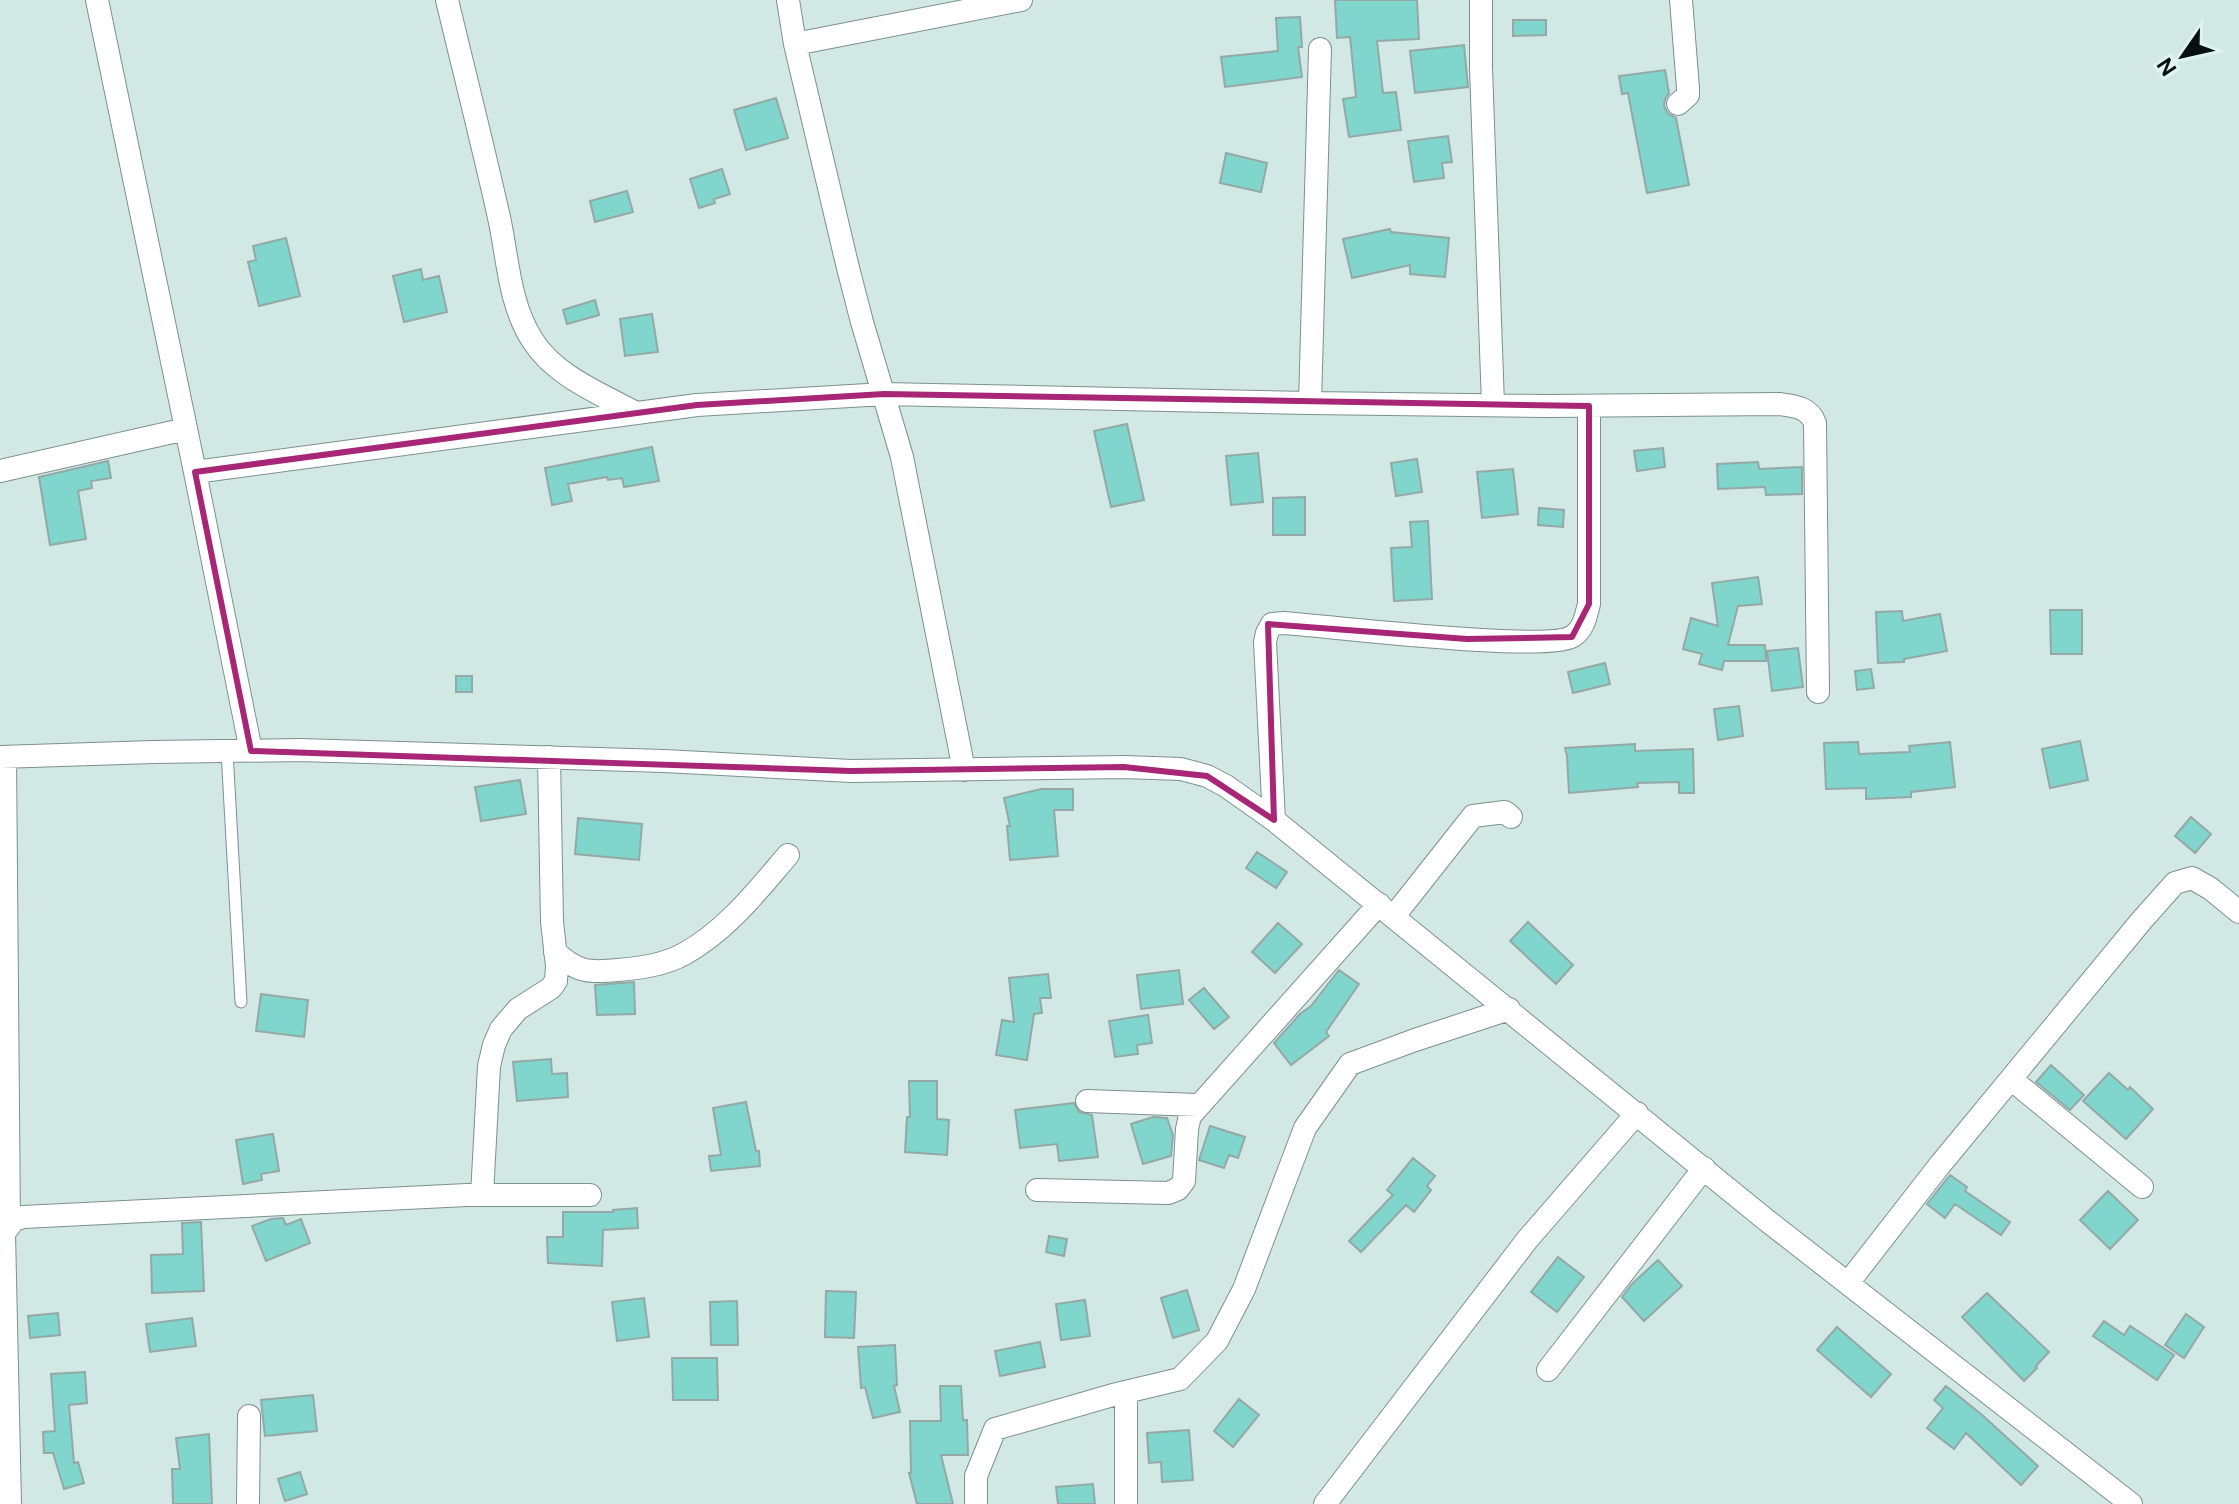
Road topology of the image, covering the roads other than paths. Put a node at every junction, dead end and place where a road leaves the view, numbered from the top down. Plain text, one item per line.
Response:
1 (97, 0) edge
2 (447, 0) edge
3 (788, 0) edge
4 (1021, 0) edge
5 (1481, 0) edge
6 (1681, 0) edge
7 (795, 44) junction
8 (1320, 49) dead end
9 (1678, 104) dead end
10 (884, 394) junction
11 (1310, 403) junction
12 (1493, 405) junction
13 (1589, 406) junction
14 (636, 413) junction
15 (186, 429) junction
16 (0, 471) edge
17 (195, 472) junction
18 (1818, 692) dead end
19 (227, 751) junction
20 (251, 751) junction
21 (3, 757) edge
22 (549, 757) junction
23 (964, 770) junction
24 (1511, 817) dead end
25 (1274, 820) junction
26 (788, 855) dead end
27 (1387, 910) junction
28 (2239, 912) edge
29 (555, 952) junction
30 (241, 1002) dead end
31 (1509, 1009) junction
32 (2011, 1079) junction
33 (1087, 1101) dead end
34 (1198, 1105) junction
35 (1637, 1113) junction
36 (1704, 1168) junction
37 (2142, 1187) dead end
38 (1037, 1190) dead end
39 (482, 1195) junction
40 (590, 1195) dead end
41 (9, 1225) junction
42 (1848, 1283) junction
43 (1548, 1370) dead end
44 (1126, 1392) junction
45 (249, 1416) dead end
46 (2122, 1502) edge
47 (10, 1504) edge
48 (248, 1504) edge
49 (976, 1504) edge
50 (1126, 1504) edge
51 (1325, 1504) edge

1 - 15 street
2 - 14 street
3 - 7 street
4 - 7 street
5 - 12 street
6 - 9 street
7 - 10 street
8 - 11 street
10 - 11 street
10 - 14 street
10 - 23 street
11 - 12 street
12 - 13 street
13 - 18 street
13 - 25 street
14 - 17 street
15 - 16 street
15 - 17 street
17 - 20 street
19 - 20 street
19 - 21 street
19 - 30 lane
20 - 22 street
21 - 41 street
22 - 23 street
22 - 29 street
23 - 25 street
24 - 27 street
25 - 27 street
26 - 29 street
27 - 31 street
27 - 34 street
28 - 32 street
29 - 39 street
31 - 35 street
31 - 44 street
32 - 37 street
32 - 42 street
33 - 34 street
34 - 38 street
35 - 36 street
35 - 51 street
36 - 42 street
36 - 43 street
39 - 40 street
39 - 41 street
41 - 47 street
42 - 46 street
44 - 49 street
44 - 50 street
45 - 48 street

